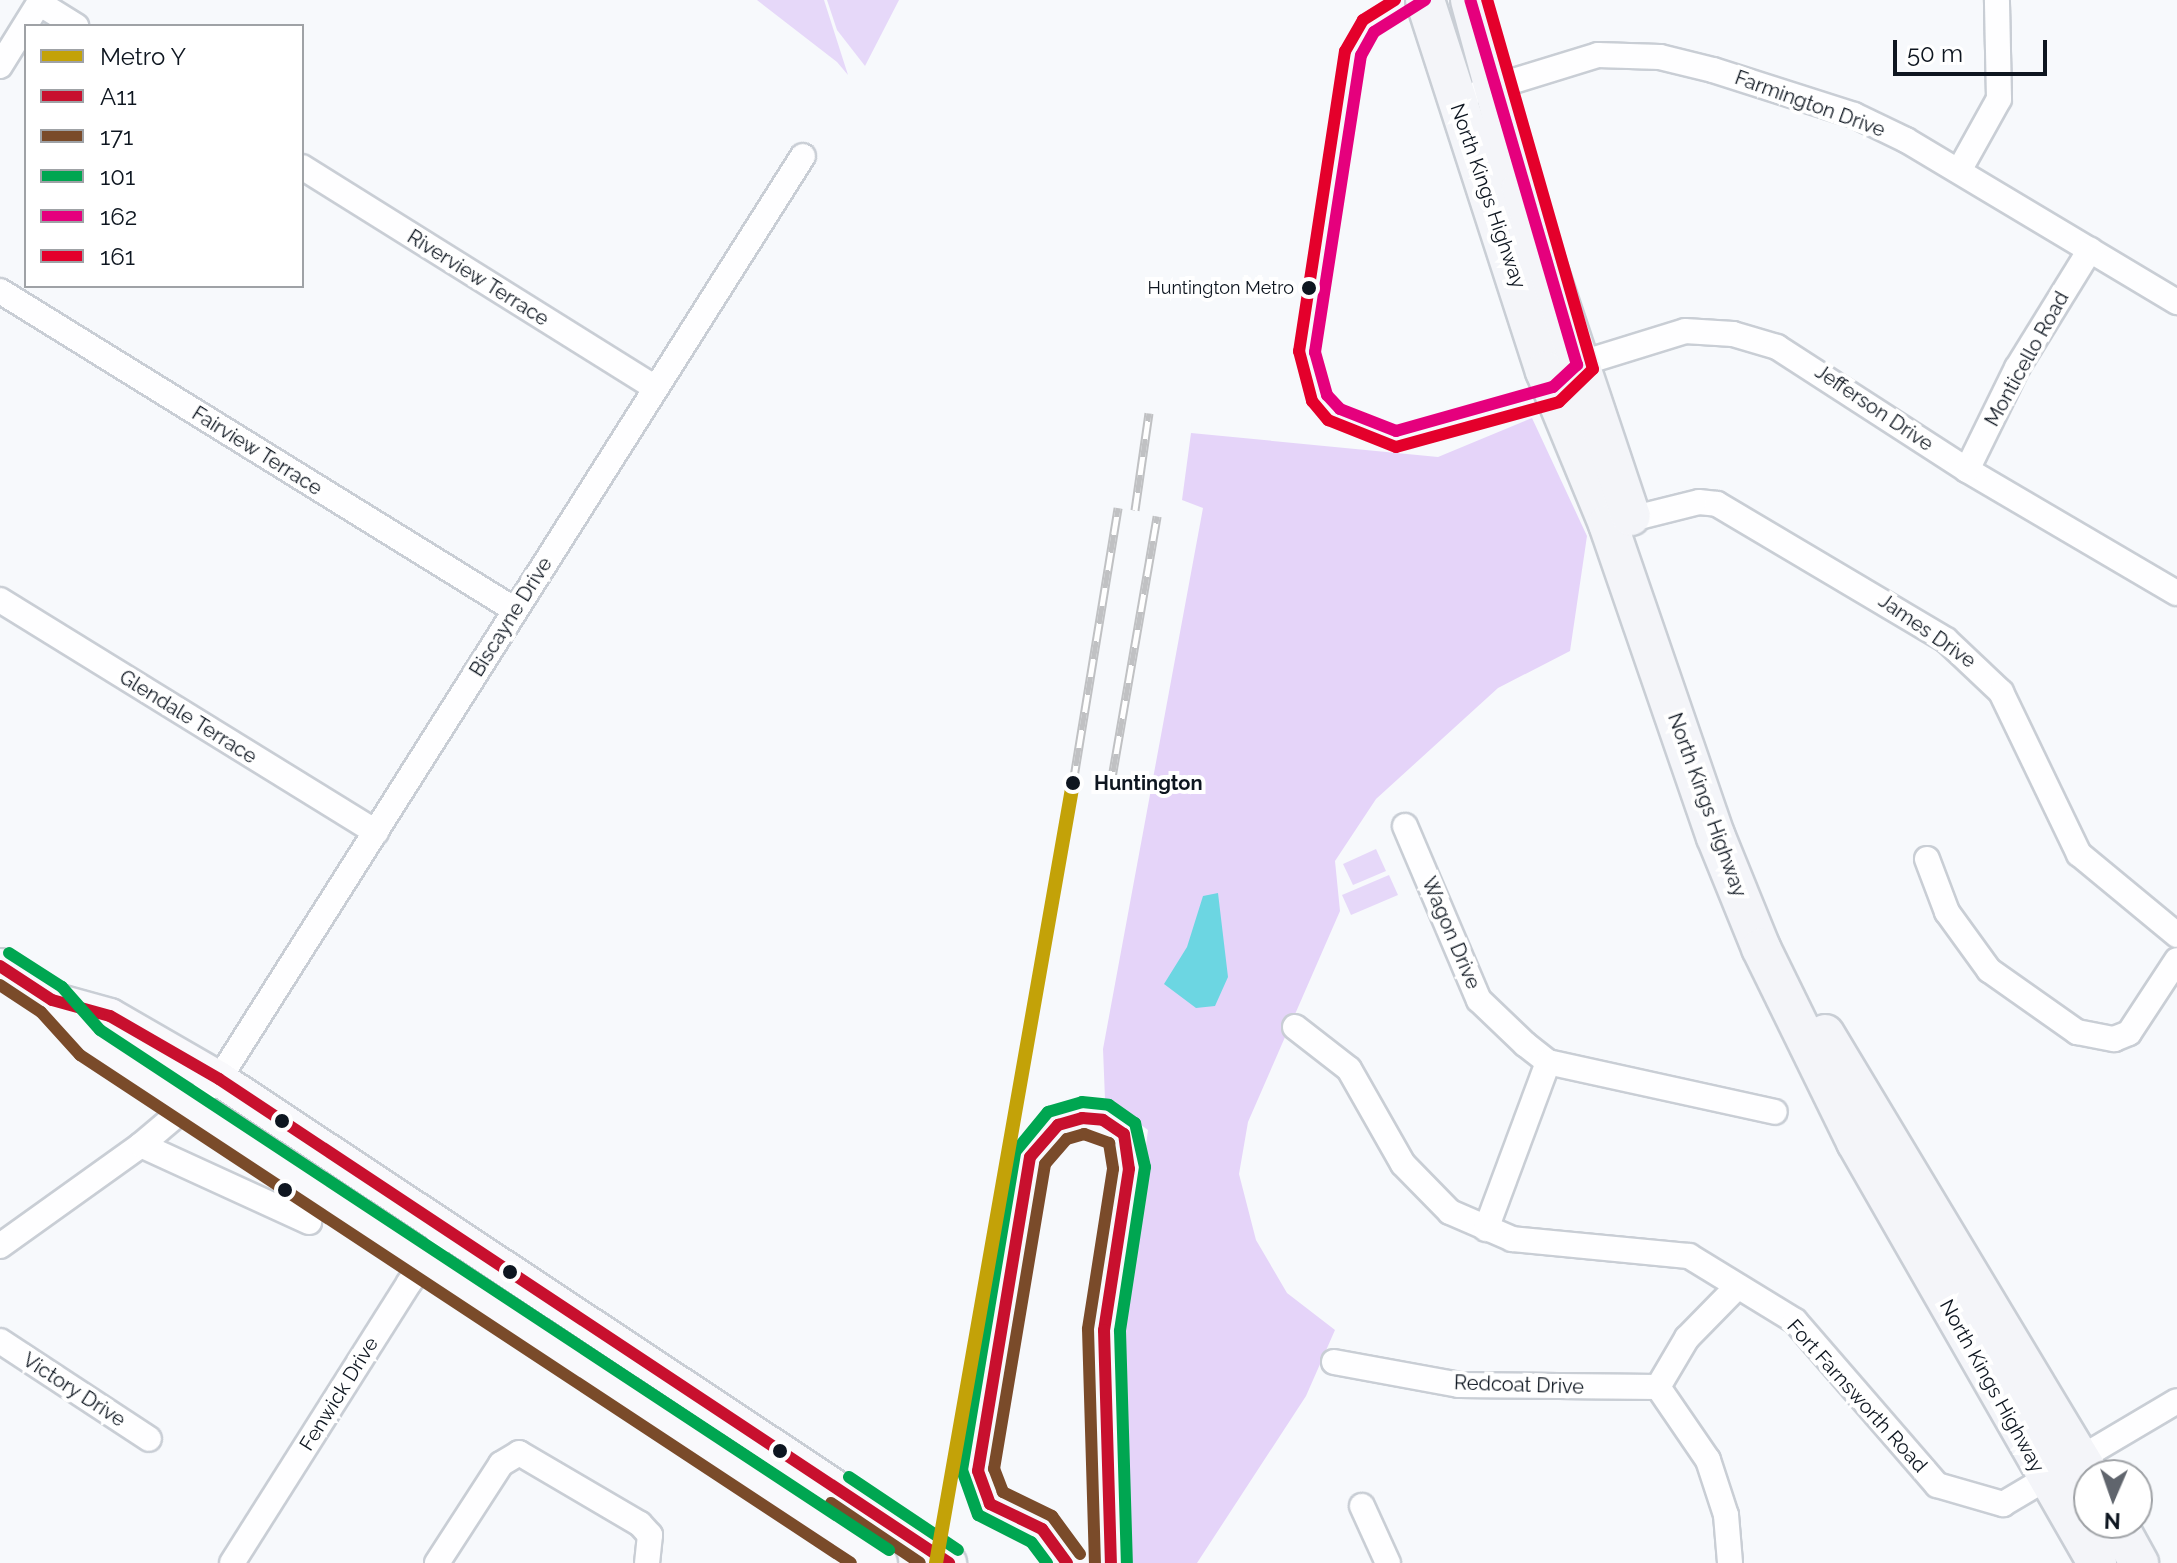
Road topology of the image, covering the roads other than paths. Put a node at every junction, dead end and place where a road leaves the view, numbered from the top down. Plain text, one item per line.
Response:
1 (1425, 0) edge
2 (1470, 0) edge
3 (1997, 0) edge
4 (40, 2) edge
5 (26, 24) edge
6 (73, 24) edge
7 (24, 28) edge
8 (0, 66) edge
9 (1492, 87) junction
10 (1455, 101) junction
11 (803, 156) dead end
12 (304, 168) edge
13 (1960, 169) junction
14 (2090, 250) junction
15 (0, 291) edge
16 (2177, 302) edge
17 (1561, 368) junction
18 (655, 388) junction
19 (1967, 470) junction
20 (1620, 522) junction
21 (2177, 593) edge
22 (0, 600) edge
23 (515, 610) junction
24 (1405, 826) dead end
25 (376, 832) junction
26 (1927, 859) dead end
27 (2177, 935) edge
28 (2177, 960) edge
29 (0, 966) edge
30 (52, 1000) junction
31 (1295, 1027) dead end
32 (1548, 1062) junction
33 (219, 1079) junction
34 (189, 1104) junction
35 (1775, 1112) dead end
36 (141, 1145) junction
37 (309, 1222) dead end
38 (450, 1229) junction
39 (1486, 1229) junction
40 (0, 1246) edge
41 (427, 1260) junction
42 (1736, 1288) junction
43 (0, 1341) edge
44 (1334, 1362) dead end
45 (1658, 1387) junction
46 (2177, 1401) edge
47 (149, 1439) dead end
48 (2081, 1459) edge
49 (2097, 1459) edge
50 (2073, 1472) edge
51 (2046, 1483) junction
52 (1362, 1506) dead end
53 (2126, 1539) edge
54 (232, 1563) edge
55 (437, 1563) edge
56 (647, 1563) edge
57 (880, 1563) edge
58 (949, 1563) edge
59 (1388, 1563) edge
60 (1730, 1563) edge
61 (2097, 1563) edge
62 (2139, 1563) edge

1 - 10 main road, North Kings Highway
2 - 9 main road, North Kings Highway
3 - 13 street
4 - 5 street
4 - 6 street
7 - 8 street
9 - 10 street, Farmington Drive
9 - 13 street, Farmington Drive
9 - 17 main road, North Kings Highway
10 - 17 main road, North Kings Highway
11 - 18 street, Biscayne Drive
12 - 18 street, Riverview Terrace
13 - 14 street, Farmington Drive
14 - 16 street, Farmington Drive
14 - 19 street, Monticello Road
15 - 23 street, Fairview Terrace
17 - 19 street, Jefferson Drive
17 - 20 main road, North Kings Highway
18 - 23 street, Biscayne Drive
19 - 21 street, Jefferson Drive
20 - 27 street, James Drive
20 - 48 main road, North Kings Highway
20 - 51 main road, North Kings Highway
22 - 25 street, Glendale Terrace
23 - 25 street, Biscayne Drive
24 - 32 street, Wagon Drive
25 - 33 street, Biscayne Drive
26 - 28 street
29 - 30 main road
30 - 33 main road
30 - 34 main road
31 - 39 street, Fort Farnsworth Road
32 - 35 street, Wagon Drive
32 - 39 street
33 - 34 street, Biscayne Drive
33 - 38 main road
34 - 36 street, Biscayne Drive
34 - 41 main road
36 - 37 street
36 - 40 street, Biscayne Drive
38 - 41 street, Fenwick Drive
38 - 58 main road
39 - 42 street, Fort Farnsworth Road
41 - 54 street, Fenwick Drive
41 - 57 main road
42 - 45 street
42 - 51 street, Fort Farnsworth Road
43 - 47 street, Victory Drive
44 - 45 street, Redcoat Drive
45 - 60 street
46 - 49 street, Fort Farnsworth Road
50 - 51 street, Fort Farnsworth Road
51 - 61 main road, North Kings Highway
52 - 59 street
53 - 62 main road
55 - 56 street

